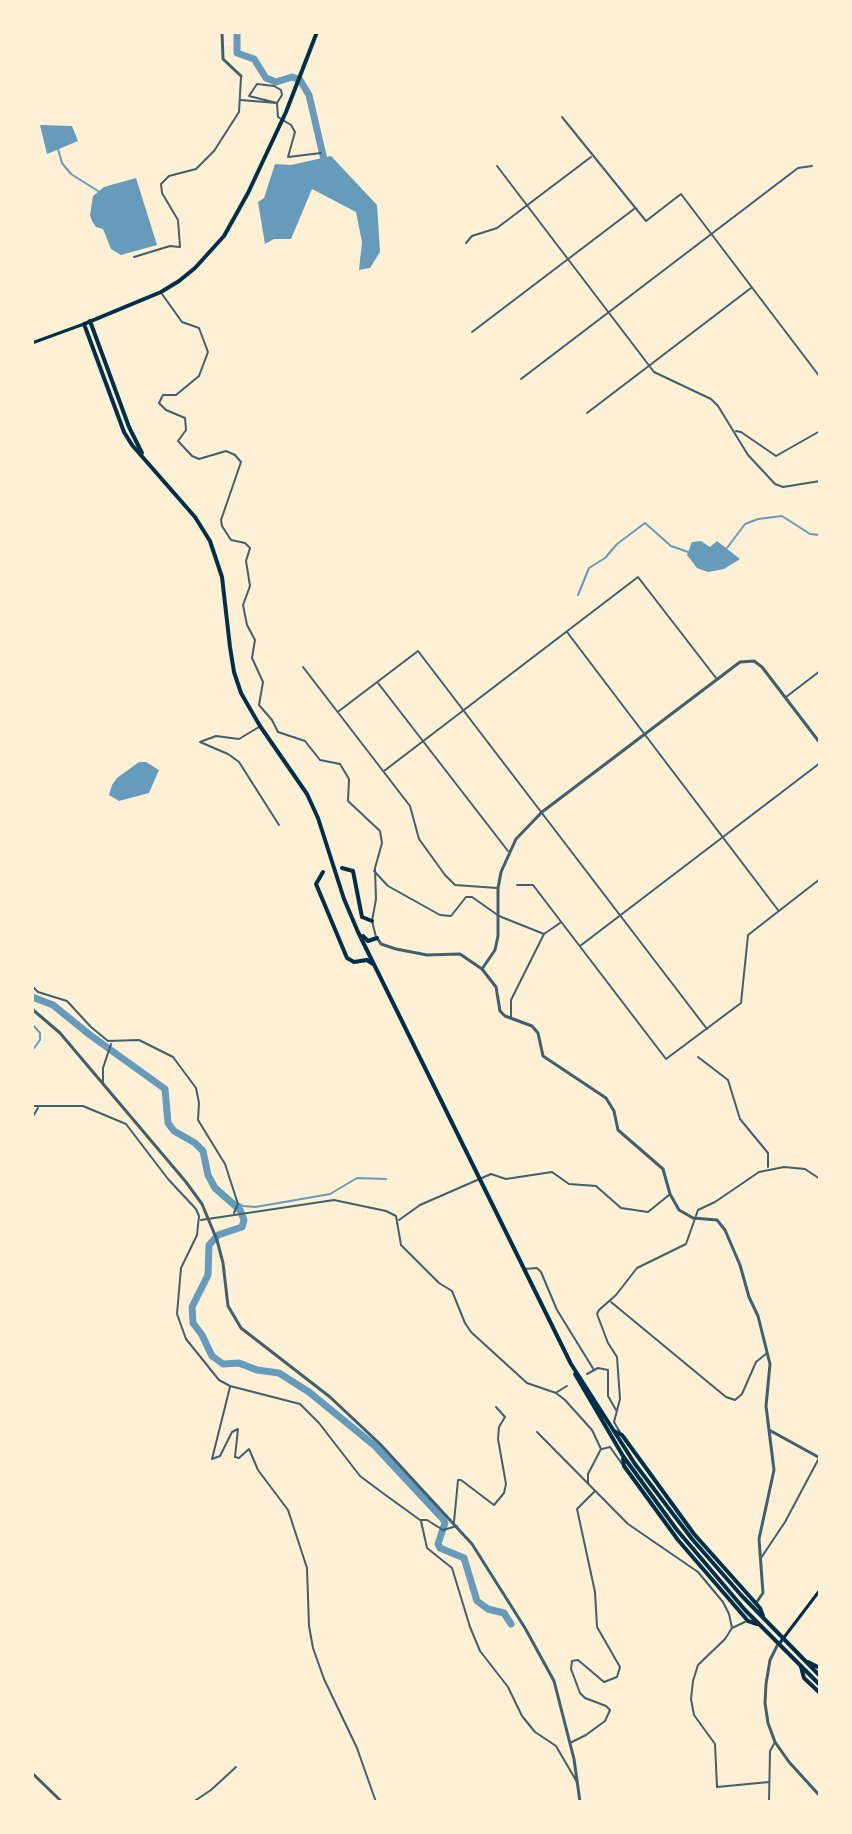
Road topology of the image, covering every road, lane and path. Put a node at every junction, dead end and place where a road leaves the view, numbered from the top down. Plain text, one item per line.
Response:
1 (222, 32) edge
2 (317, 32) edge
3 (241, 76) joint
4 (240, 100) junction
5 (277, 103) junction
6 (562, 117) dead end
7 (321, 153) dead end
8 (592, 157) junction
9 (497, 166) dead end
10 (812, 166) dead end
11 (527, 206) junction
12 (635, 208) junction
13 (712, 234) junction
14 (466, 243) dead end
15 (134, 257) dead end
16 (568, 259) junction
17 (751, 288) junction
18 (161, 292) junction
19 (608, 312) junction
20 (90, 321) junction
21 (84, 324) junction
22 (472, 332) dead end
23 (32, 343) edge
24 (649, 366) junction
25 (820, 377) edge
26 (521, 379) dead end
27 (587, 413) dead end
28 (733, 431) junction
29 (820, 431) edge
30 (150, 465) junction
31 (820, 481) edge
32 (567, 631) junction
33 (303, 667) dead end
34 (820, 671) edge
35 (717, 679) junction
36 (378, 682) junction
37 (786, 697) junction
38 (464, 710) junction
39 (339, 711) junction
40 (260, 726) junction
41 (645, 734) junction
42 (423, 741) junction
43 (820, 743) edge
44 (820, 763) edge
45 (384, 771) junction
46 (542, 812) junction
47 (279, 825) dead end
48 (723, 837) junction
49 (508, 851) junction
50 (342, 868) dead end
51 (374, 871) junction
52 (323, 872) dead end
53 (820, 879) edge
54 (517, 885) dead end
55 (498, 888) junction
56 (779, 911) junction
57 (620, 915) junction
58 (499, 916) junction
59 (372, 921) junction
60 (561, 922) junction
61 (358, 932) junction
62 (544, 934) junction
63 (377, 938) junction
64 (364, 944) junction
65 (580, 946) junction
66 (370, 955) junction
67 (362, 960) junction
68 (375, 966) junction
69 (482, 969) junction
70 (32, 986) edge
71 (32, 1009) edge
72 (511, 1018) junction
73 (707, 1029) junction
74 (112, 1043) junction
75 (698, 1057) dead end
76 (103, 1085) junction
77 (32, 1106) edge
78 (38, 1107) junction
79 (32, 1118) edge
80 (768, 1169) junction
81 (820, 1179) edge
82 (670, 1194) junction
83 (234, 1213) junction
84 (209, 1217) junction
85 (693, 1218) junction
86 (199, 1220) junction
87 (397, 1221) junction
88 (524, 1269) junction
89 (610, 1301) junction
90 (769, 1352) junction
91 (571, 1364) junction
92 (594, 1370) junction
93 (587, 1374) dead end
94 (230, 1386) junction
95 (567, 1386) dead end
96 (556, 1393) junction
97 (496, 1407) dead end
98 (617, 1412) junction
99 (612, 1430) junction
100 (769, 1431) junction
101 (537, 1432) dead end
102 (622, 1435) junction
103 (601, 1449) junction
104 (623, 1456) junction
105 (820, 1457) edge
106 (624, 1466) junction
107 (588, 1483) junction
108 (594, 1492) junction
109 (420, 1520) junction
110 (456, 1524) junction
111 (760, 1559) junction
112 (820, 1590) edge
113 (756, 1603) junction
114 (763, 1619) junction
115 (748, 1621) junction
116 (759, 1624) junction
117 (732, 1628) junction
118 (780, 1641) junction
119 (803, 1663) junction
120 (820, 1668) edge
121 (820, 1676) edge
122 (820, 1685) edge
123 (820, 1693) edge
124 (775, 1742) junction
125 (570, 1743) junction
126 (236, 1767) dead end
127 (32, 1773) edge
128 (769, 1782) junction
129 (577, 1783) junction
130 (820, 1796) edge
131 (62, 1802) edge
132 (193, 1802) edge
133 (376, 1802) edge
134 (580, 1802) edge
135 (769, 1802) edge

1 - 3 street
2 - 18 main road
3 - 4 street
4 - 5 street
4 - 15 street
5 - 5 street
5 - 7 street
6 - 8 street
8 - 11 street
8 - 12 street
9 - 11 street
10 - 13 street
11 - 14 street
11 - 16 street
12 - 13 street
12 - 16 street
13 - 17 street
13 - 19 street
16 - 19 street
16 - 22 street
17 - 24 street
17 - 25 street
18 - 20 main road
18 - 51 street
19 - 24 street
19 - 26 street
20 - 21 main road
20 - 30 main road
21 - 23 main road
21 - 30 main road
24 - 27 street
24 - 28 street
28 - 29 street
28 - 31 street
30 - 40 main road
32 - 35 street
32 - 38 street
32 - 41 street
33 - 39 street
34 - 37 street
35 - 37 street
35 - 41 street
36 - 38 street
36 - 39 street
36 - 42 street
37 - 43 street
38 - 42 street
38 - 46 street
39 - 45 street
40 - 47 street
40 - 61 main road
41 - 46 street
41 - 48 street
42 - 45 street
42 - 49 street
44 - 48 street
45 - 55 street
46 - 49 street
46 - 57 street
48 - 56 street
48 - 57 street
49 - 55 street
50 - 59 main road
51 - 58 street
51 - 59 street
52 - 67 main road
53 - 56 street
54 - 60 street
55 - 58 street
56 - 73 street
57 - 65 street
57 - 73 street
58 - 62 street
58 - 69 street
59 - 63 street
60 - 62 street
60 - 65 street
61 - 63 main road
61 - 64 main road
62 - 72 street
63 - 66 main road
63 - 69 street
64 - 66 main road
64 - 67 main road
65 - 73 street
66 - 68 main road
67 - 68 main road
68 - 88 main road
69 - 72 street
70 - 74 street
71 - 76 street
72 - 82 street
74 - 76 street
74 - 83 street
75 - 80 street
76 - 84 street
77 - 78 street
78 - 79 street
78 - 86 street
80 - 81 street
80 - 85 street
82 - 85 street
82 - 87 street
83 - 84 street
83 - 87 street
84 - 86 street
84 - 110 street
85 - 89 street
85 - 90 street
86 - 94 street
87 - 96 street
88 - 91 main road
88 - 92 street
89 - 90 street
89 - 98 street
90 - 100 street
91 - 99 main road
91 - 104 main road
92 - 93 street
92 - 98 street
94 - 109 street
94 - 133 street
95 - 96 street
96 - 103 street
97 - 110 street
98 - 102 street
99 - 102 main road
99 - 114 main road
100 - 105 street
100 - 111 street
101 - 107 street
102 - 113 main road
103 - 106 street
103 - 107 street
104 - 106 main road
104 - 116 main road
105 - 111 street
106 - 115 main road
107 - 108 street
108 - 117 street
108 - 125 street
109 - 110 street
109 - 129 street
110 - 125 street
111 - 113 street
112 - 118 main road
113 - 114 main road
114 - 118 main road
115 - 116 main road
115 - 117 street
116 - 118 main road
117 - 128 street
118 - 119 main road
118 - 124 street
119 - 120 main road
119 - 121 main road
119 - 122 main road
119 - 123 main road
124 - 128 street
124 - 130 street
125 - 129 street
126 - 132 street
127 - 131 street
128 - 135 street
129 - 134 street

